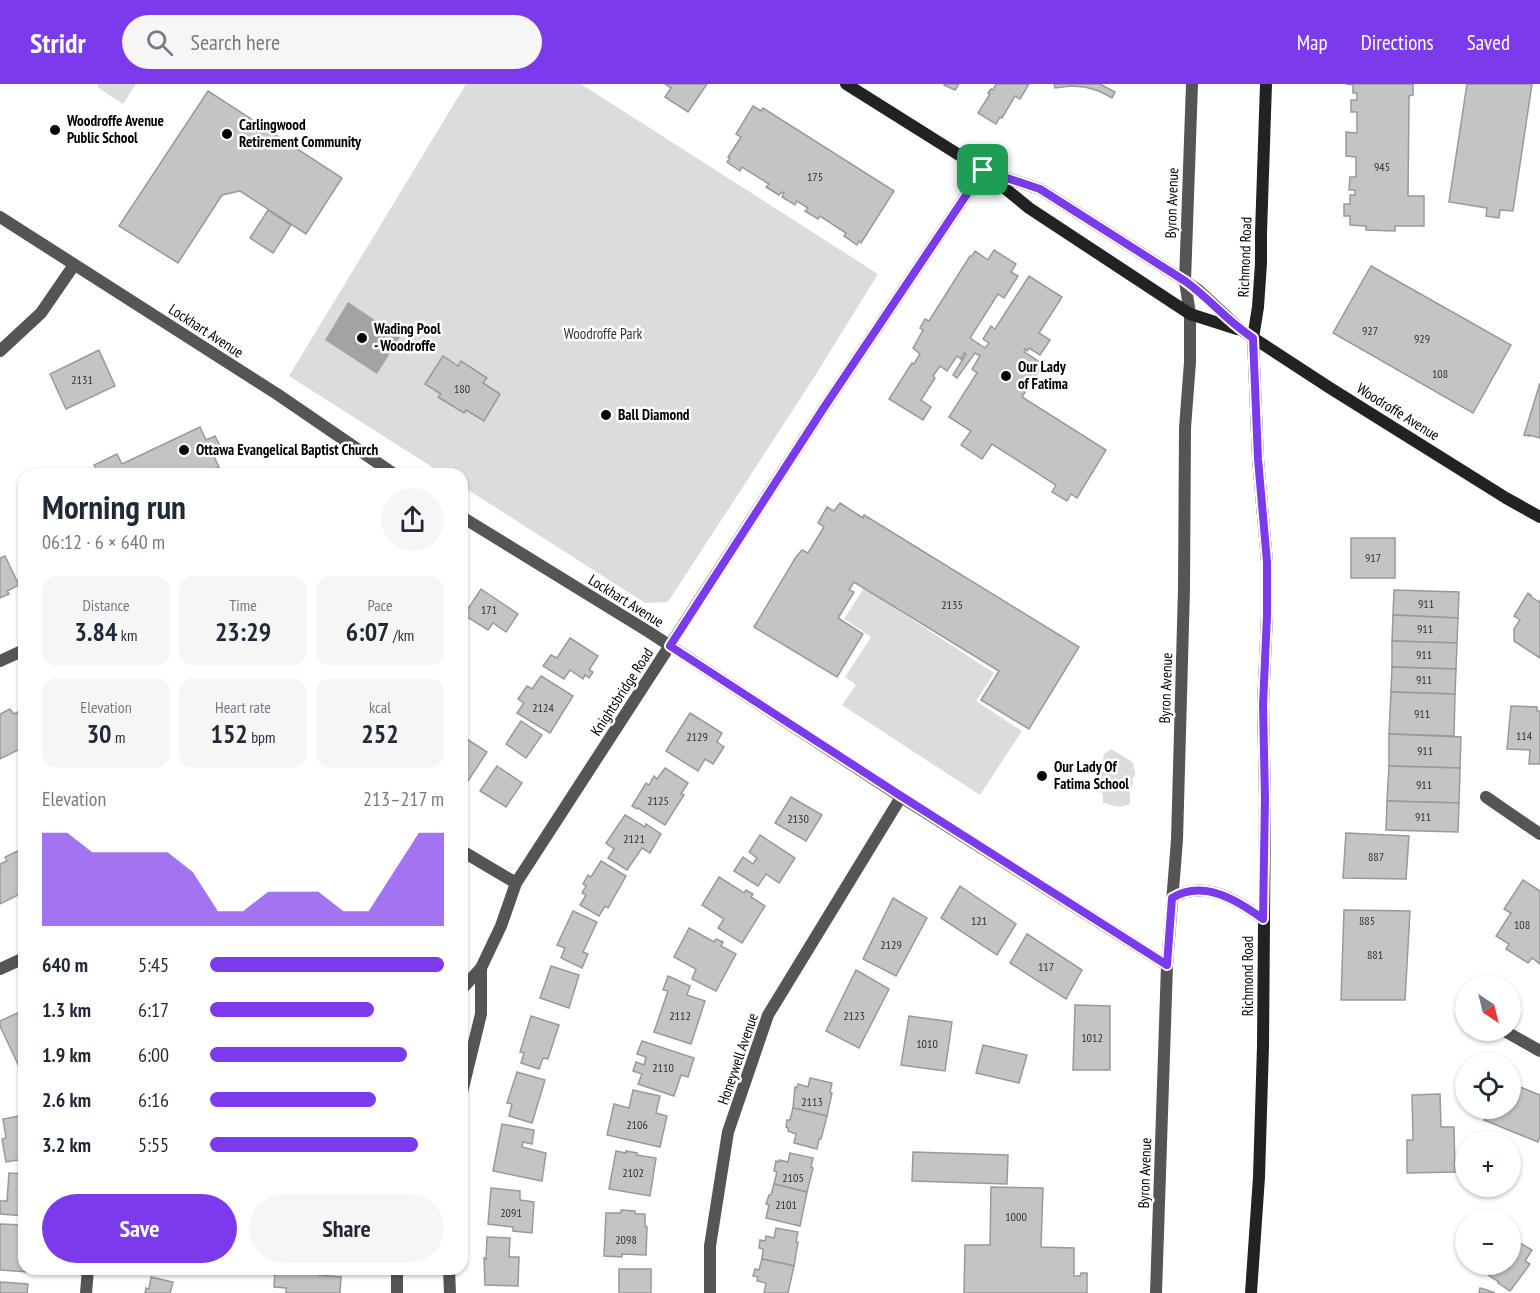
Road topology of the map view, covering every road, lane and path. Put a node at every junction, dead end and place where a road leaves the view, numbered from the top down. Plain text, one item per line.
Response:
1 (846, 84) edge
2 (1192, 84) edge
3 (1266, 84) edge
4 (983, 170) junction
5 (0, 217) edge
6 (74, 265) junction
7 (1185, 281) junction
8 (1190, 314) junction
9 (1241, 330) junction
10 (1253, 338) junction
11 (0, 351) edge
12 (383, 468) edge
13 (1540, 518) edge
14 (468, 520) edge
15 (670, 646) junction
16 (18, 653) edge
17 (0, 662) edge
18 (901, 796) junction
19 (1486, 797) dead end
20 (1540, 834) edge
21 (468, 855) edge
22 (516, 883) junction
23 (1172, 898) junction
24 (1263, 919) junction
25 (18, 961) edge
26 (1167, 965) junction
27 (481, 968) junction
28 (0, 969) edge
29 (468, 982) edge
30 (1521, 1040) edge
31 (1540, 1051) edge
32 (468, 1067) edge
33 (88, 1275) edge
34 (398, 1275) edge
35 (449, 1275) edge
36 (86, 1293) edge
37 (397, 1293) edge
38 (450, 1293) edge
39 (710, 1293) edge
40 (1156, 1293) edge
41 (1251, 1293) edge

1 - 4 main road, Woodroffe Avenue
2 - 7 street, Byron Avenue
3 - 10 main road, Richmond Road
4 - 7 main road, Woodroffe Avenue
4 - 8 main road, Woodroffe Avenue
4 - 15 street, Knightsbridge Road
5 - 6 street, Lockhart Avenue
6 - 11 street
6 - 12 street, Lockhart Avenue
7 - 8 street, Byron Avenue
7 - 9 main road, Woodroffe Avenue
8 - 9 main road, Woodroffe Avenue
8 - 23 street, Byron Avenue
9 - 10 main road, Woodroffe Avenue
10 - 13 main road, Woodroffe Avenue
10 - 24 main road, Richmond Road
14 - 15 street, Lockhart Avenue
15 - 18 street, Lockhart Avenue
15 - 22 street, Knightsbridge Road
16 - 17 street
18 - 26 street, Lockhart Avenue
18 - 39 street, Honeywell Avenue
19 - 20 street
21 - 22 street
22 - 27 street, Knightsbridge Road
23 - 24 street
23 - 26 street, Byron Avenue
24 - 41 main road, Richmond Road
25 - 28 street
26 - 40 street, Byron Avenue
27 - 29 street, Knightsbridge Road
27 - 32 street, Knightsbridge Road
30 - 31 street
33 - 36 street
34 - 37 street
35 - 38 street

